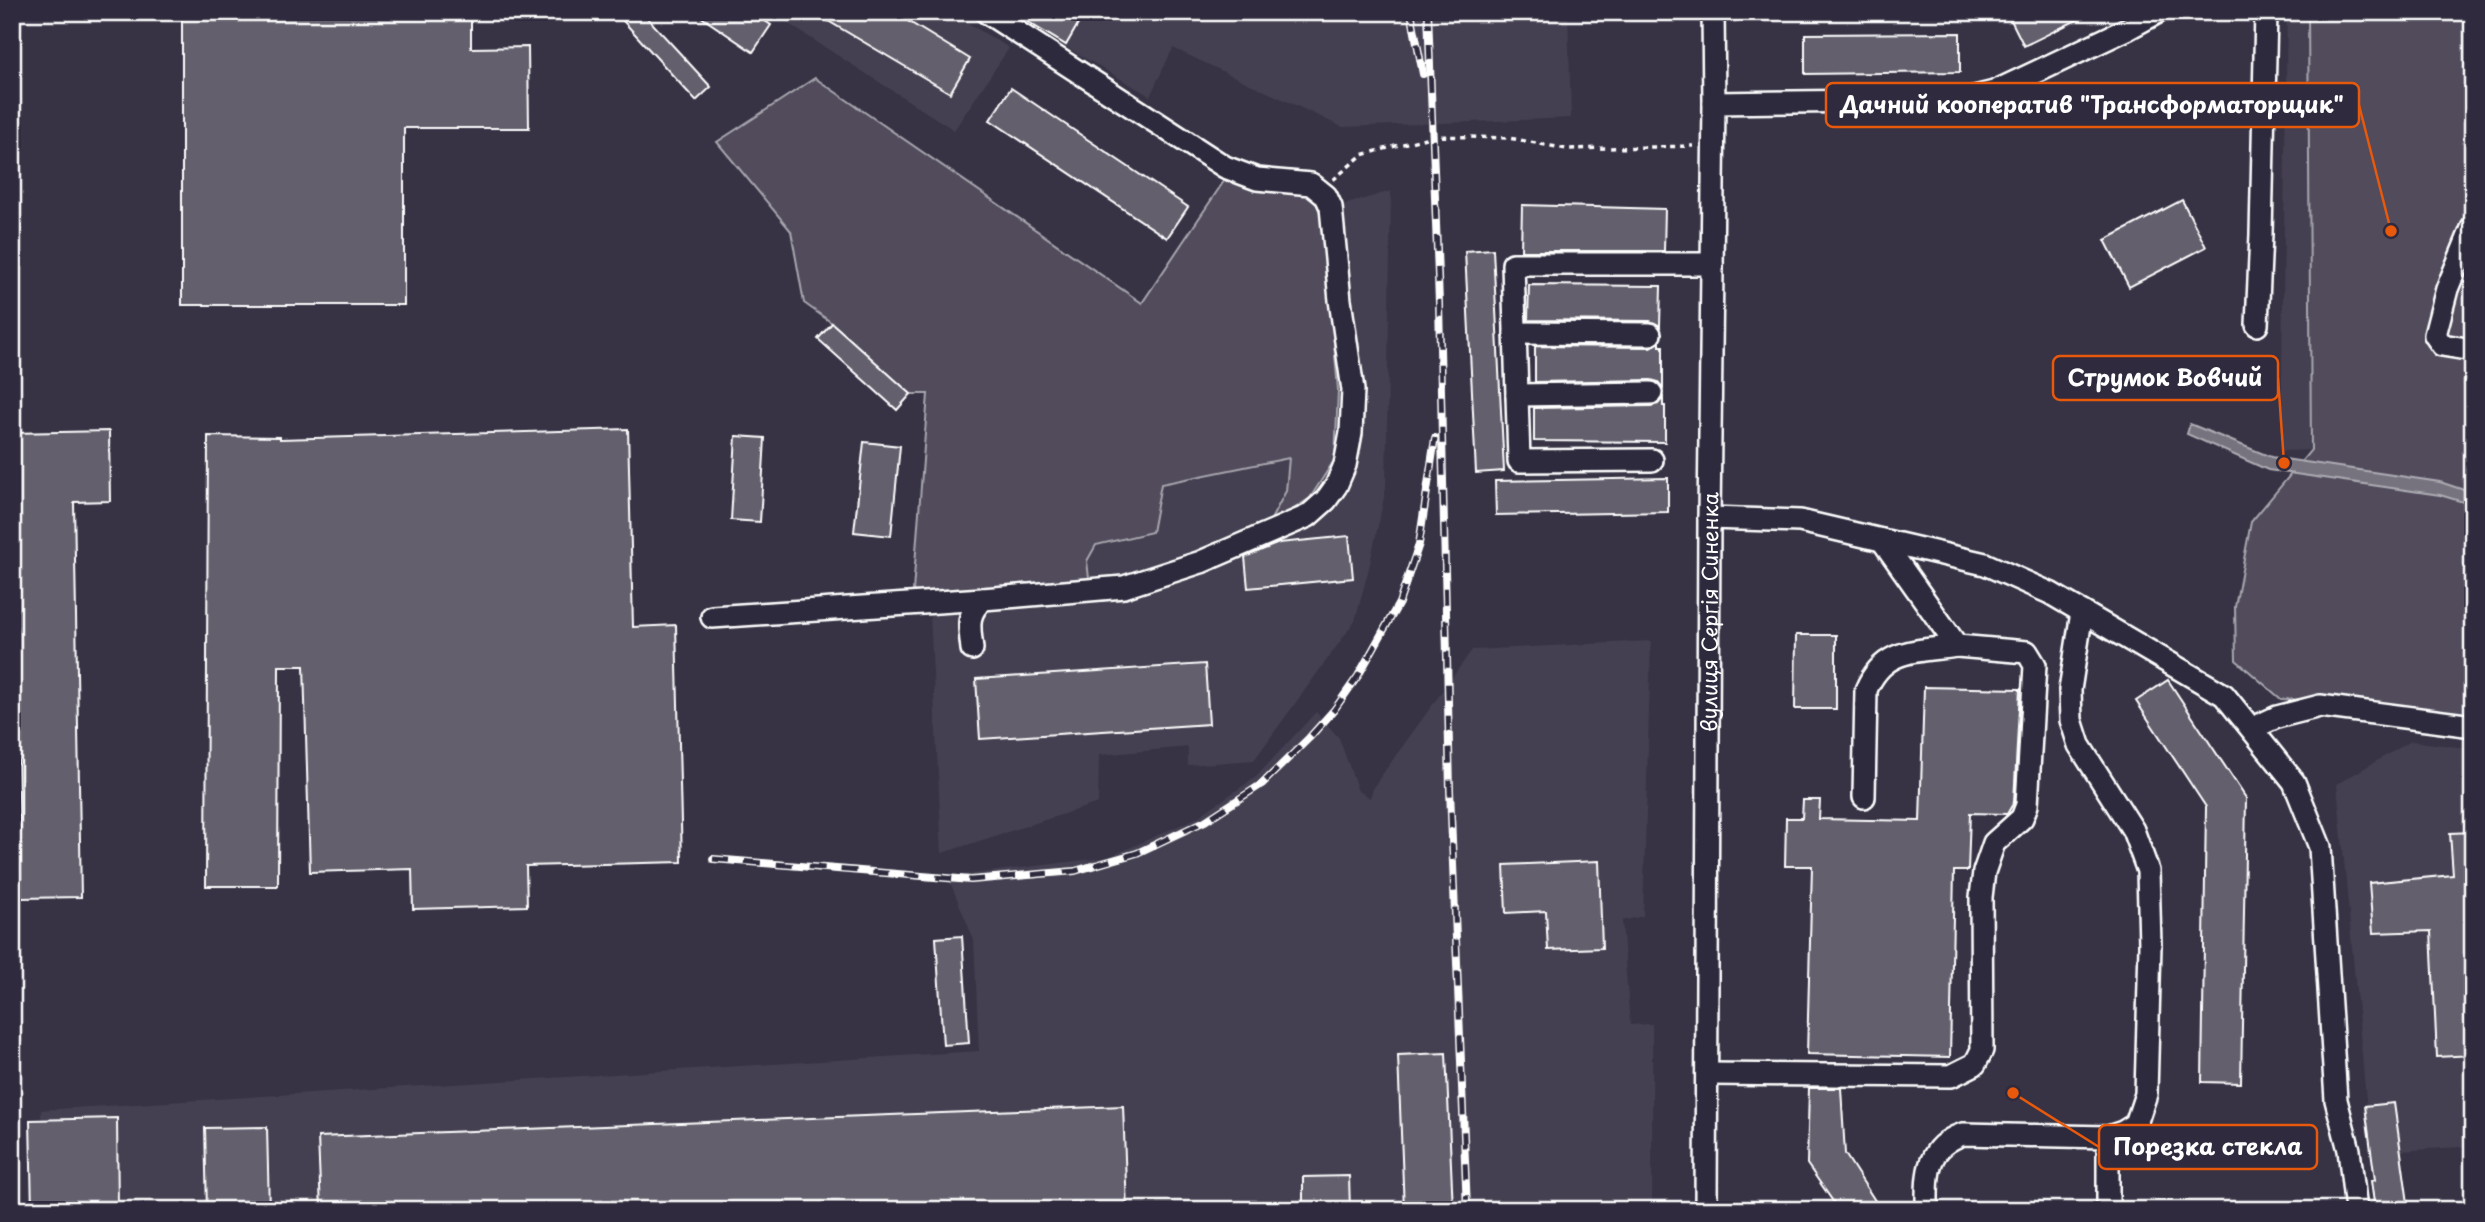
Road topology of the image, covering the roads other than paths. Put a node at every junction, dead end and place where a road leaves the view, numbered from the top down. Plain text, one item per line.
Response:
1 (986, 12) edge
2 (1713, 12) edge
3 (2158, 12) edge
4 (2266, 12) edge
5 (1714, 103) junction
6 (2473, 226) edge
7 (1712, 264) junction
8 (2257, 325) dead end
9 (1515, 333) junction
10 (1650, 334) dead end
11 (2473, 351) edge
12 (1651, 393) dead end
13 (1517, 395) junction
14 (1651, 460) dead end
15 (1709, 518) junction
16 (1882, 540) junction
17 (982, 599) junction
18 (2082, 612) junction
19 (712, 617) dead end
20 (1957, 646) junction
21 (972, 649) dead end
22 (2473, 726) edge
23 (2253, 728) junction
24 (1864, 797) dead end
25 (1707, 1074) junction
26 (2108, 1137) junction
27 (1706, 1210) edge
28 (1927, 1210) edge
29 (2108, 1210) edge
30 (2356, 1210) edge

1 - 17 street
2 - 5 street, вулиця Сергія Синенка
3 - 5 street
4 - 8 street
5 - 7 street, вулиця Сергія Синенка
6 - 11 street
7 - 9 street
7 - 15 street, вулиця Сергія Синенка
9 - 10 street
9 - 13 street
12 - 13 street
13 - 14 street
15 - 16 street
15 - 25 street, вулиця Сергія Синенка
16 - 18 street
16 - 20 street
17 - 19 street
17 - 21 street
18 - 23 street
18 - 26 street
20 - 24 street
20 - 25 street
22 - 23 street
23 - 30 street
25 - 27 street, вулиця Сергія Синенка
26 - 28 street
26 - 29 street

